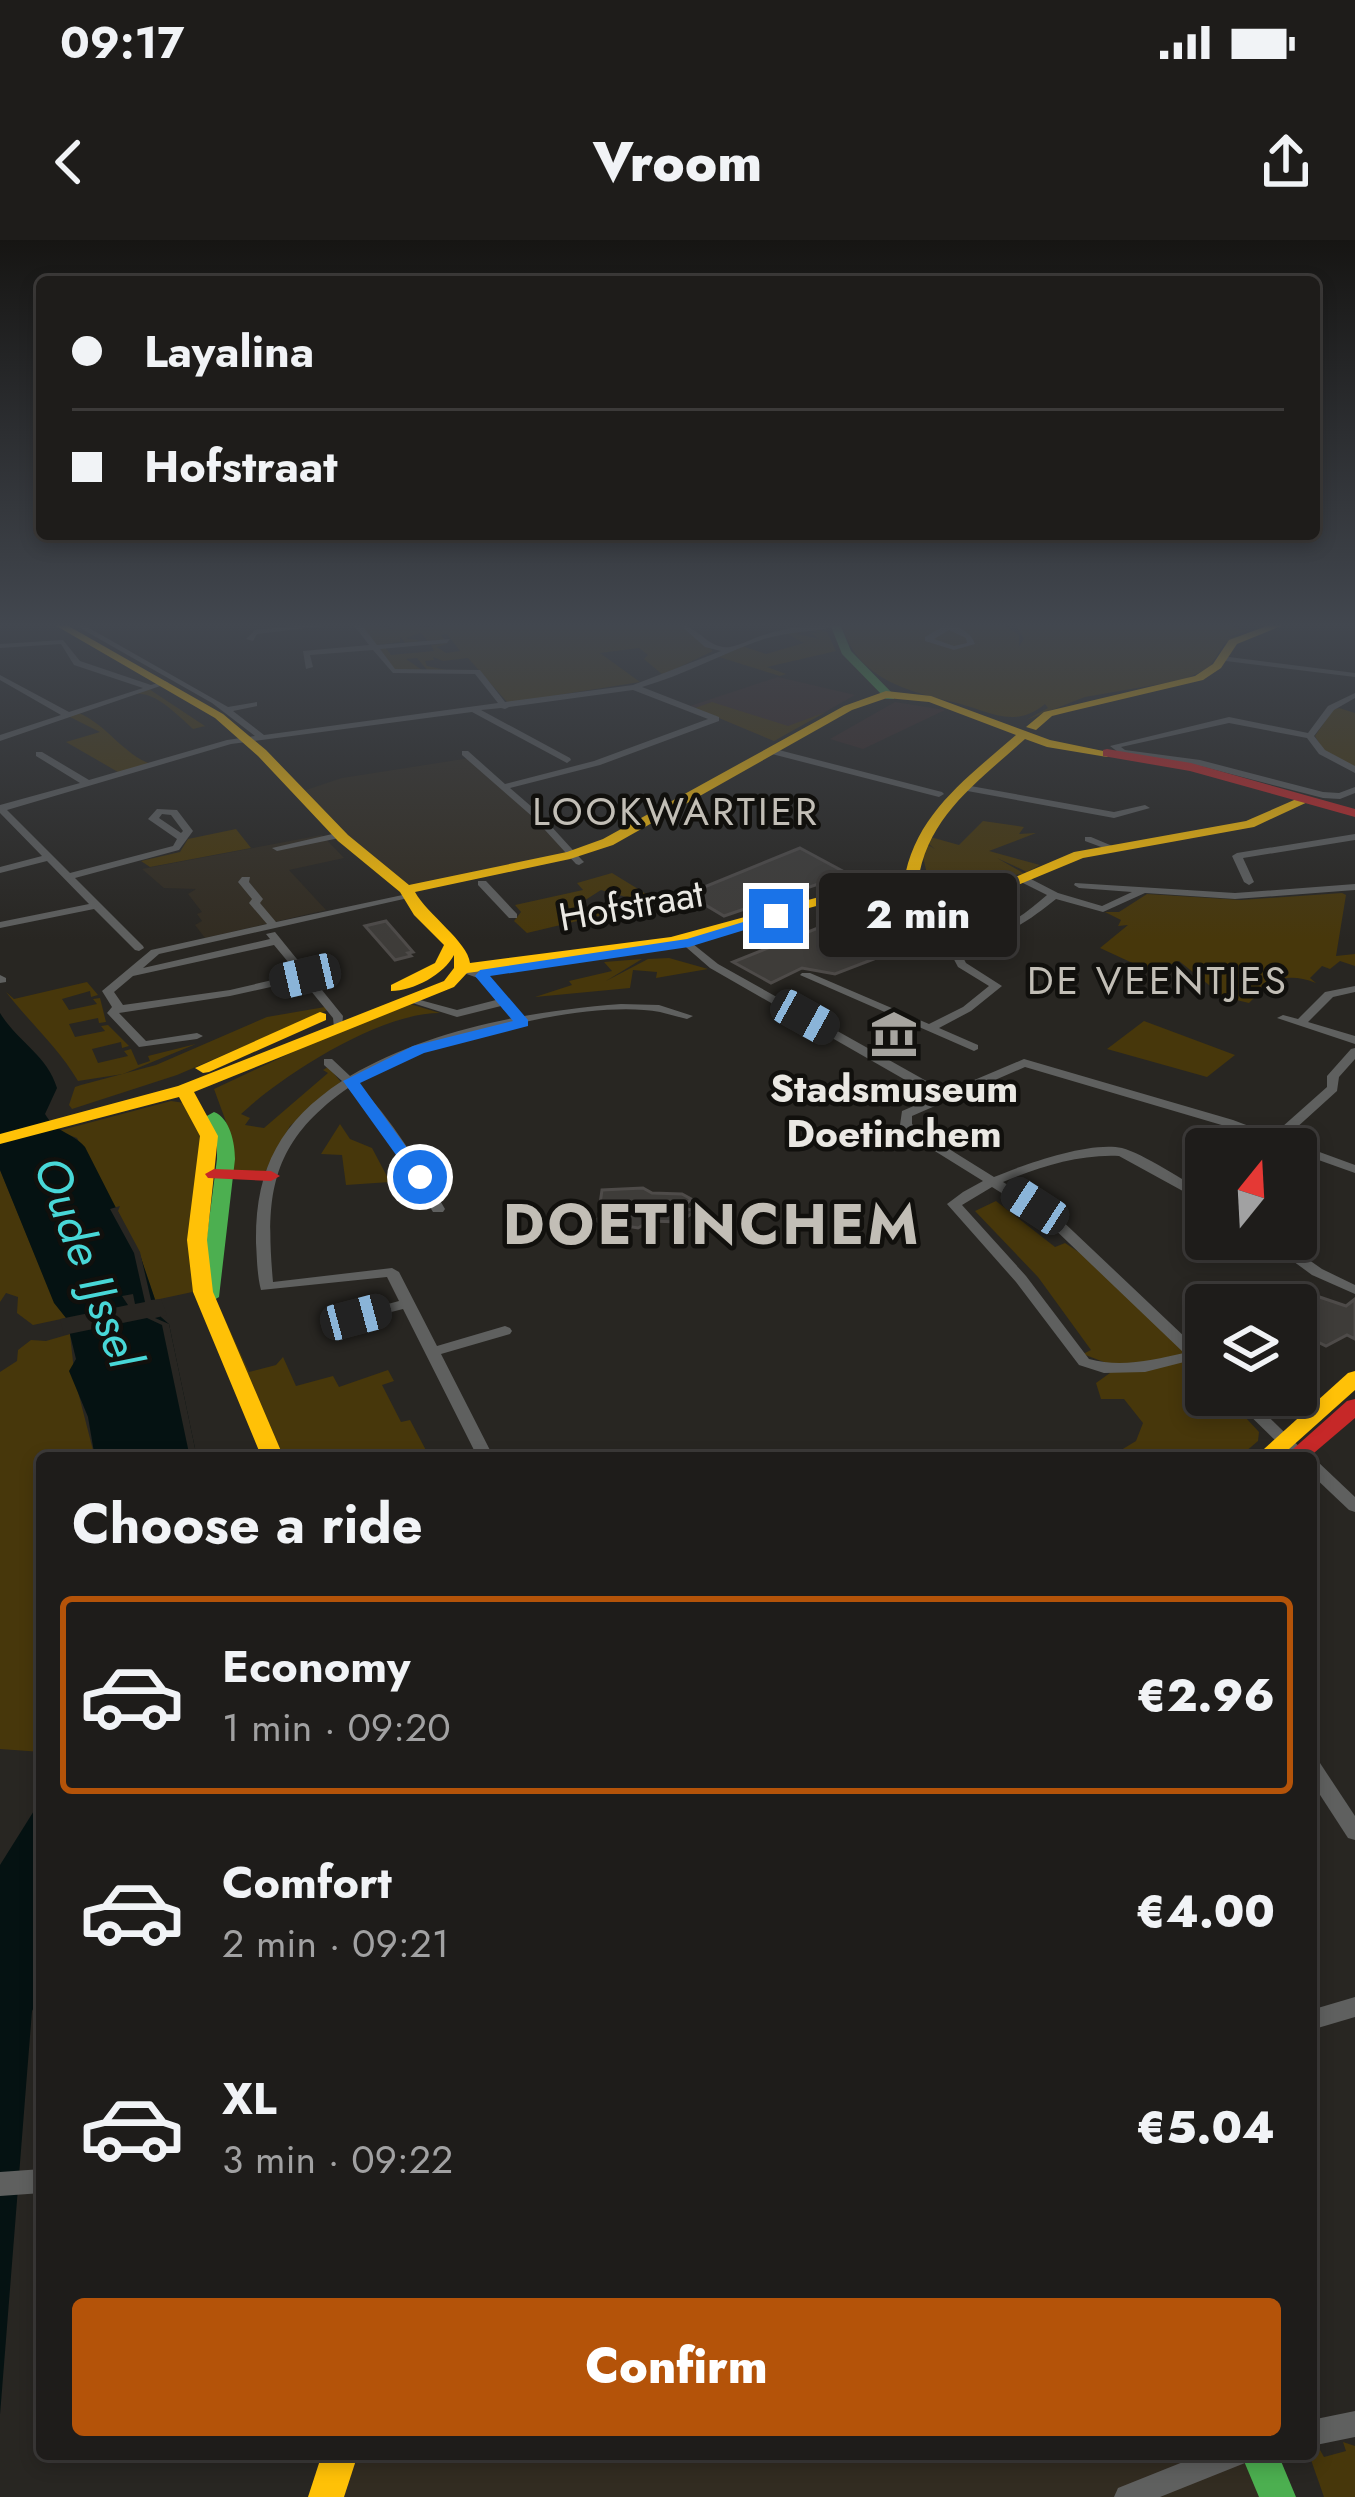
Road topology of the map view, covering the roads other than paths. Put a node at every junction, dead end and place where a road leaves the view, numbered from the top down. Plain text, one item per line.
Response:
1 (240, 729) edge
2 (247, 729) edge
3 (332, 729) edge
4 (510, 729) edge
5 (688, 729) edge
6 (824, 729) edge
7 (1030, 729) edge
8 (1045, 729) edge
9 (1188, 729) edge
10 (1276, 729) edge
11 (1315, 729) edge
12 (1310, 736) junction
13 (256, 739) junction
14 (465, 753) dead end
15 (778, 753) junction
16 (39, 754) dead end
17 (567, 760) dead end
18 (1355, 770) edge
19 (89, 784) junction
20 (503, 787) junction
21 (965, 788) junction
22 (1355, 790) edge
23 (939, 794) dead end
24 (1306, 800) junction
25 (1145, 808) dead end
26 (0, 809) edge
27 (1355, 813) edge
28 (341, 836) junction
29 (1355, 837) edge
30 (182, 838) dead end
31 (1088, 839) dead end
32 (277, 848) dead end
33 (1112, 848) junction
34 (51, 857) junction
35 (575, 859) junction
36 (1224, 867) dead end
37 (1240, 868) junction
38 (0, 870) edge
39 (70, 876) junction
40 (247, 879) dead end
41 (1025, 880) junction
42 (482, 883) junction
43 (1079, 885) dead end
44 (910, 887) junction
45 (1355, 887) edge
46 (1254, 889) junction
47 (1140, 892) junction
48 (409, 893) junction
49 (1054, 895) junction
50 (98, 905) junction
51 (514, 916) dead end
52 (0, 925) edge
53 (269, 926) junction
54 (277, 940) junction
55 (686, 941) junction
56 (139, 948) dead end
57 (464, 966) junction
58 (127, 975) junction
59 (806, 975) dead end
60 (305, 976) junction
61 (1355, 989) edge
62 (409, 1000) junction
63 (503, 1002) junction
64 (115, 1010) junction
65 (680, 1010) dead end
66 (336, 1018) junction
67 (1283, 1018) dead end
68 (523, 1023) junction
69 (1300, 1023) junction
70 (928, 1028) junction
71 (197, 1036) dead end
72 (1355, 1040) edge
73 (974, 1047) dead end
74 (1355, 1052) edge
75 (328, 1062) dead end
76 (351, 1081) junction
77 (185, 1085) junction
78 (944, 1096) junction
79 (1240, 1128) edge
80 (1288, 1128) edge
81 (0, 1139) edge
82 (1317, 1155) edge
83 (1355, 1169) edge
84 (215, 1175) junction
85 (271, 1176) junction
86 (998, 1182) junction
87 (1185, 1187) edge
88 (438, 1209) dead end
89 (1300, 1260) edge
90 (1355, 1290) edge
91 (405, 1304) junction
92 (356, 1317) dead end
93 (505, 1331) dead end
94 (1185, 1345) edge
95 (432, 1352) junction
96 (1185, 1362) edge
97 (1355, 1378) edge
98 (1355, 1406) edge
99 (1258, 1416) edge
100 (271, 1452) edge
101 (483, 1452) edge
102 (1294, 1452) edge
103 (1317, 1472) edge
104 (1355, 1506) edge
105 (1317, 1774) edge
106 (1355, 1832) edge
107 (1355, 2007) edge
108 (1317, 2018) edge
109 (34, 2180) edge
110 (0, 2184) edge
111 (1351, 2424) edge
112 (1317, 2432) edge
113 (338, 2460) edge
114 (1221, 2460) edge
115 (1262, 2460) edge
116 (326, 2497) edge
117 (1127, 2497) edge
118 (1278, 2497) edge

1 - 13 main road
2 - 13 street
3 - 13 street
4 - 17 street
5 - 20 street
6 - 15 main road
7 - 21 main road
8 - 24 main road
9 - 22 street
10 - 12 street
11 - 12 street
12 - 18 street
13 - 19 street
13 - 28 main road
14 - 20 street
15 - 23 street
15 - 35 main road
16 - 19 street
19 - 26 street
20 - 35 street
21 - 25 street
21 - 44 main road
24 - 27 main road
24 - 33 main road, Hofstraat
26 - 34 street
28 - 32 street
28 - 48 main road
29 - 37 street
30 - 39 street
31 - 33 street
33 - 41 main road, Hofstraat
34 - 38 street
34 - 39 street
35 - 42 main road
35 - 48 main road
36 - 37 street
37 - 46 street
39 - 50 street
40 - 53 street
41 - 44 main road, Hofstraat
41 - 49 street
42 - 48 main road
42 - 51 street
43 - 47 street
44 - 55 main road, Hofstraat
45 - 46 street
46 - 47 street
47 - 49 street
48 - 53 street
48 - 57 main road
49 - 70 street
50 - 52 street
50 - 56 street
53 - 54 street
53 - 58 street
54 - 58 street
54 - 60 street
55 - 57 main road, Hofstraat
55 - 78 street
57 - 62 main road
57 - 63 street
57 - 66 main road
58 - 64 street
59 - 70 street
60 - 64 street
60 - 66 street
61 - 69 street
62 - 63 street
62 - 66 main road
63 - 68 street
64 - 71 street
65 - 68 street
66 - 77 main road
67 - 69 street
68 - 76 street
69 - 72 street
70 - 73 street
74 - 80 street
75 - 76 street
76 - 85 street
76 - 88 street
77 - 81 main road
77 - 84 main road
78 - 79 street
78 - 86 street
82 - 83 street
84 - 85 main road
84 - 100 main road
85 - 91 street
86 - 87 street
86 - 94 street
86 - 96 street
89 - 90 street
91 - 92 street
91 - 95 street
93 - 95 street
95 - 101 street
97 - 102 main road
98 - 102 main road
99 - 102 street
103 - 104 street
105 - 106 street
107 - 108 street
109 - 110 street
111 - 112 street
113 - 116 main road
114 - 117 street
115 - 118 main road

